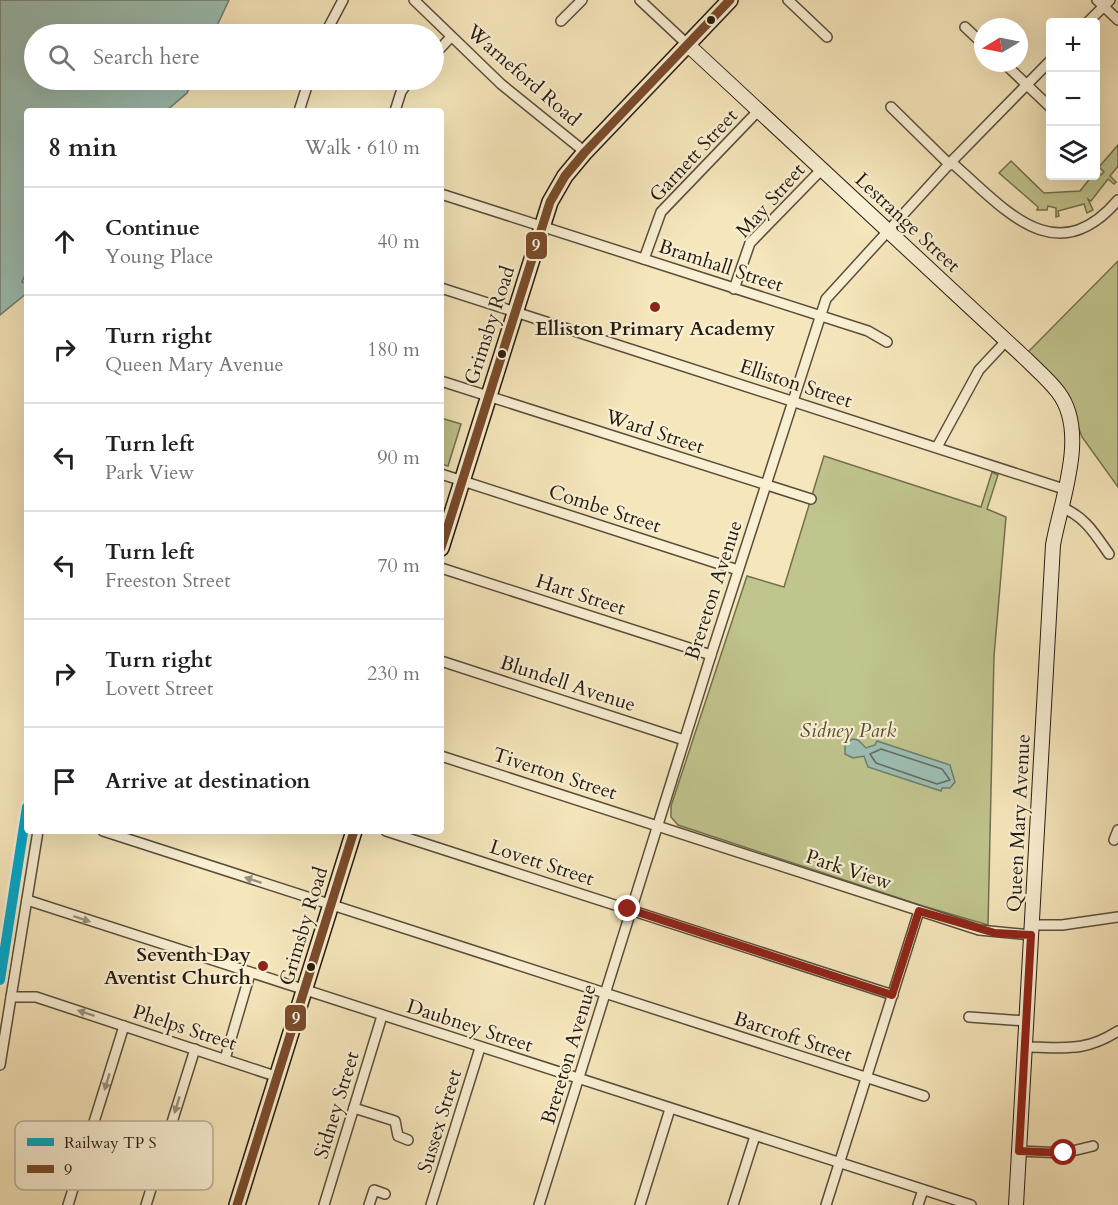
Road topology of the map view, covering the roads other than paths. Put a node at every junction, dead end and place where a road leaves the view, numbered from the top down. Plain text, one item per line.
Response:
1 (343, 0) edge
2 (414, 0) edge
3 (582, 0) edge
4 (640, 0) edge
5 (730, 0) edge
6 (788, 0) edge
7 (1103, 2) edge
8 (1091, 18) edge
9 (1118, 20) edge
10 (561, 21) dead end
11 (330, 24) edge
12 (438, 24) edge
13 (965, 27) dead end
14 (444, 30) edge
15 (974, 36) edge
16 (451, 37) junction
17 (827, 37) dead end
18 (444, 44) edge
19 (688, 45) junction
20 (1046, 65) edge
21 (1013, 72) edge
22 (1027, 85) junction
23 (306, 90) edge
24 (402, 90) edge
25 (1046, 103) edge
26 (891, 107) dead end
27 (300, 108) edge
28 (396, 108) edge
29 (759, 110) junction
30 (585, 152) junction
31 (950, 164) junction
32 (822, 169) junction
33 (444, 195) edge
34 (1118, 200) edge
35 (542, 226) junction
36 (888, 232) junction
37 (644, 259) junction
38 (444, 289) edge
39 (734, 289) junction
40 (516, 313) junction
41 (819, 317) junction
42 (1006, 340) junction
43 (887, 342) dead end
44 (444, 382) edge
45 (489, 396) junction
46 (792, 401) junction
47 (1074, 445) joint
48 (937, 447) junction
49 (444, 475) edge
50 (461, 480) junction
51 (765, 485) junction
52 (1064, 489) junction
53 (811, 499) dead end
54 (1060, 507) junction
55 (444, 538) edge
56 (1109, 554) dead end
57 (444, 569) edge
58 (738, 570) junction
59 (711, 655) junction
60 (444, 662) edge
61 (684, 740) junction
62 (444, 757) edge
63 (657, 825) junction
64 (1117, 826) edge
65 (38, 834) edge
66 (112, 834) edge
67 (353, 834) edge
68 (395, 834) edge
69 (1114, 840) dead end
70 (27, 900) junction
71 (331, 904) junction
72 (632, 910) junction
73 (919, 911) junction
74 (1118, 917) edge
75 (1031, 930) junction
76 (250, 974) junction
77 (304, 991) junction
78 (605, 994) junction
79 (892, 995) junction
80 (11, 997) junction
81 (382, 1016) junction
82 (969, 1017) dead end
83 (1026, 1021) junction
84 (124, 1026) junction
85 (1116, 1035) edge
86 (1025, 1047) junction
87 (480, 1048) junction
88 (195, 1049) junction
89 (225, 1059) junction
90 (0, 1065) edge
91 (278, 1077) junction
92 (866, 1078) junction
93 (579, 1079) junction
94 (924, 1096) dead end
95 (354, 1108) junction
96 (670, 1109) junction
97 (94, 1121) edge
98 (172, 1121) edge
99 (755, 1136) junction
100 (408, 1140) dead end
101 (1093, 1146) dead end
102 (1019, 1151) junction
103 (839, 1163) junction
104 (73, 1190) edge
105 (151, 1190) edge
106 (923, 1190) junction
107 (386, 1194) dead end
108 (68, 1205) edge
109 (146, 1205) edge
110 (237, 1205) edge
111 (324, 1205) edge
112 (369, 1205) edge
113 (431, 1205) edge
114 (539, 1205) edge
115 (640, 1205) edge
116 (733, 1205) edge
117 (826, 1205) edge
118 (918, 1205) edge
119 (971, 1205) edge
120 (1016, 1205) edge

1 - 11 street
2 - 12 street, Warneford Road
3 - 10 street
4 - 19 street
5 - 19 main road, Grimsby Road
6 - 17 street
7 - 8 street
7 - 9 street
13 - 15 street
14 - 16 street, Warneford Road
16 - 18 street
16 - 30 street, Warneford Road
19 - 29 street, Lestrange Street
19 - 30 main road, Grimsby Road
20 - 22 street, Brereton Avenue
21 - 22 street
22 - 25 street
22 - 31 street, Brereton Avenue
23 - 27 street
24 - 28 street
26 - 31 street
29 - 32 street, Lestrange Street
29 - 37 street, Garnett Street
30 - 35 main road, Grimsby Road
31 - 34 street
31 - 36 street, Brereton Avenue
32 - 36 street, Lestrange Street
32 - 39 street, May Street
33 - 35 street, Bramhall Street
35 - 37 street, Bramhall Street
35 - 40 main road, Grimsby Road
36 - 41 street, Brereton Avenue
36 - 42 street, Lestrange Street
37 - 39 street, Bramhall Street
38 - 40 street, Elliston Street
39 - 41 street, Bramhall Street
40 - 45 main road, Grimsby Road
40 - 46 street, Elliston Street
41 - 43 street, Bramhall Street
41 - 46 street, Brereton Avenue
42 - 47 street, Lestrange Street
42 - 48 street
44 - 45 street, Ward Street
45 - 50 main road, Grimsby Road
45 - 51 street, Ward Street
46 - 48 street, Elliston Street
46 - 51 street, Brereton Avenue
47 - 52 street, Queen Mary Avenue
48 - 52 street, Elliston Street
49 - 50 street, Combe Street
50 - 55 main road, Grimsby Road
50 - 58 street, Combe Street
51 - 53 street, Ward Street
51 - 58 street, Brereton Avenue
52 - 54 street, Queen Mary Avenue
54 - 56 street
54 - 75 street, Queen Mary Avenue
57 - 59 street, Hart Street
58 - 59 street, Brereton Avenue
59 - 61 street, Brereton Avenue
60 - 61 street, Blundell Avenue
61 - 63 street, Brereton Avenue
62 - 63 street, Tiverton Street
63 - 72 street, Brereton Avenue
63 - 73 street, Park View
64 - 69 street
65 - 70 street
71 -> 66 street, Barcroft Street
67 - 71 main road, Grimsby Road
68 - 72 street, Lovett Street
70 -> 76 street, Daubney Street
70 - 80 street
71 - 77 main road, Grimsby Road
71 - 78 street, Barcroft Street
72 - 78 street, Brereton Avenue
72 - 79 street, Lovett Street
73 - 75 street, Park View
73 - 79 street
74 - 75 street, Park View
75 - 83 street, Queen Mary Avenue
76 - 77 street, Daubney Street
76 - 89 street
77 - 81 street, Daubney Street
77 - 91 main road, Grimsby Road
78 - 92 street, Barcroft Street
78 - 93 street, Brereton Avenue
79 - 92 street
84 -> 80 street, Phelps Street
80 - 90 street
81 - 87 street, Daubney Street
81 - 95 street, Sidney Street
82 - 83 street
83 - 86 street, Queen Mary Avenue
84 - 88 street, Phelps Street
84 -> 97 street
85 - 86 street
86 - 102 street, Queen Mary Avenue
87 - 93 street, Daubney Street
87 - 113 street, Sussex Street
88 - 89 street, Phelps Street
88 -> 98 street
89 - 91 street, Phelps Street
91 - 110 main road, Grimsby Road
92 - 94 street, Barcroft Street
92 - 103 street
93 - 96 street, Daubney Street
93 - 114 street, Brereton Avenue
95 - 100 street
95 - 111 street, Sidney Street
96 - 99 street, Daubney Street
96 - 115 street
99 - 103 street, Daubney Street
99 - 116 street
101 - 102 street
102 - 120 street, Queen Mary Avenue
103 - 106 street, Daubney Street
103 - 117 street
104 -> 108 street
105 -> 109 street
106 - 118 street
106 - 119 street, Daubney Street
107 - 112 street

